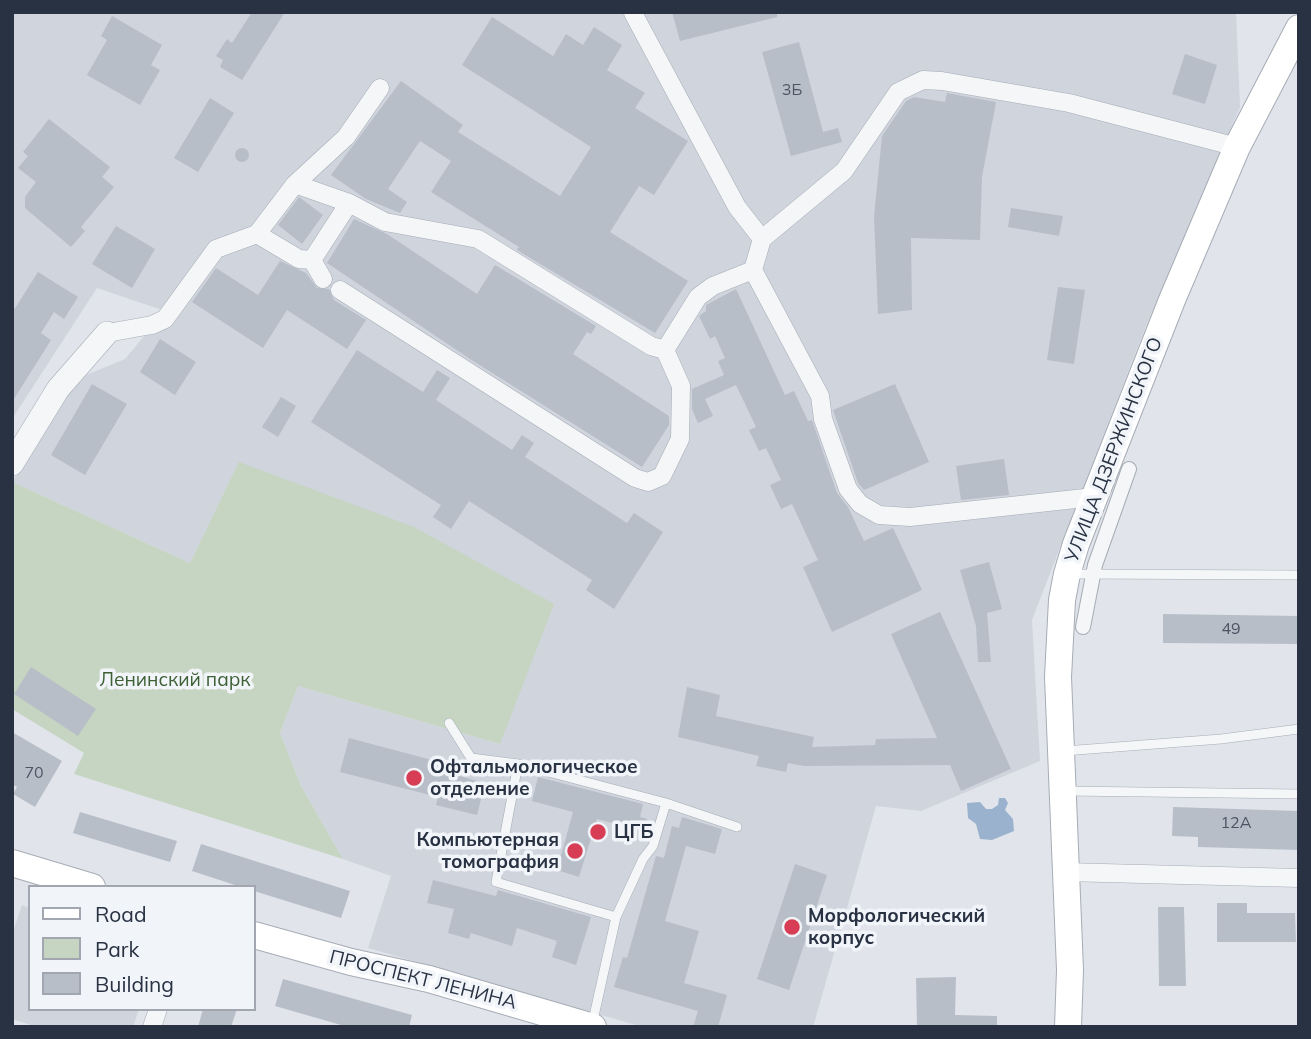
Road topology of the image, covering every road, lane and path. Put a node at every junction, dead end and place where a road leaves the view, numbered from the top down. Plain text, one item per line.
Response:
1 (634, 13) edge
2 (1299, 28) edge
3 (380, 88) dead end
4 (1237, 146) junction
5 (295, 184) junction
6 (349, 204) junction
7 (257, 234) junction
8 (762, 239) junction
9 (312, 260) junction
10 (753, 270) junction
11 (323, 279) dead end
12 (340, 290) dead end
13 (107, 333) joint
14 (665, 350) junction
15 (12, 464) edge
16 (1129, 469) dead end
17 (1094, 497) junction
18 (1067, 574) junction
19 (1093, 574) junction
20 (1299, 575) edge
21 (1083, 627) dead end
22 (449, 723) dead end
23 (1299, 729) edge
24 (1059, 751) junction
25 (518, 764) junction
26 (1060, 791) junction
27 (1299, 794) edge
28 (666, 803) junction
29 (737, 827) dead end
30 (12, 863) edge
31 (1064, 872) junction
32 (1299, 878) edge
33 (85, 885) edge
34 (616, 917) junction
35 (256, 935) edge
36 (544, 1020) edge
37 (592, 1027) edge
38 (1068, 1027) edge

1 - 8 street
2 - 4 main road, УЛИЦА ДЗЕРЖИНСКОГО
3 - 5 street
4 - 8 street
4 - 17 main road, УЛИЦА ДЗЕРЖИНСКОГО
5 - 6 street
5 - 7 street
6 - 9 street
6 - 14 street
7 - 9 street
7 - 13 street
8 - 10 street
9 - 11 street
10 - 14 street
10 - 17 street
12 - 14 street
13 - 15 street
16 - 19 street
17 - 18 main road, УЛИЦА ДЗЕРЖИНСКОГО
18 - 19 lane
18 - 24 main road, УЛИЦА ДЗЕРЖИНСКОГО
19 - 20 lane
19 - 21 street
22 - 25 lane
23 - 24 lane
24 - 26 main road, УЛИЦА ДЗЕРЖИНСКОГО
25 - 28 lane
25 - 34 lane
26 - 27 lane
26 - 31 main road, УЛИЦА ДЗЕРЖИНСКОГО
28 - 29 lane
28 - 34 lane
30 - 33 main road
31 - 32 street
31 - 38 main road, УЛИЦА ДЗЕРЖИНСКОГО
34 - 37 lane
35 - 36 main road, ПРОСПЕКТ ЛЕНИНА
36 - 37 main road, ПРОСПЕКТ ЛЕНИНА

